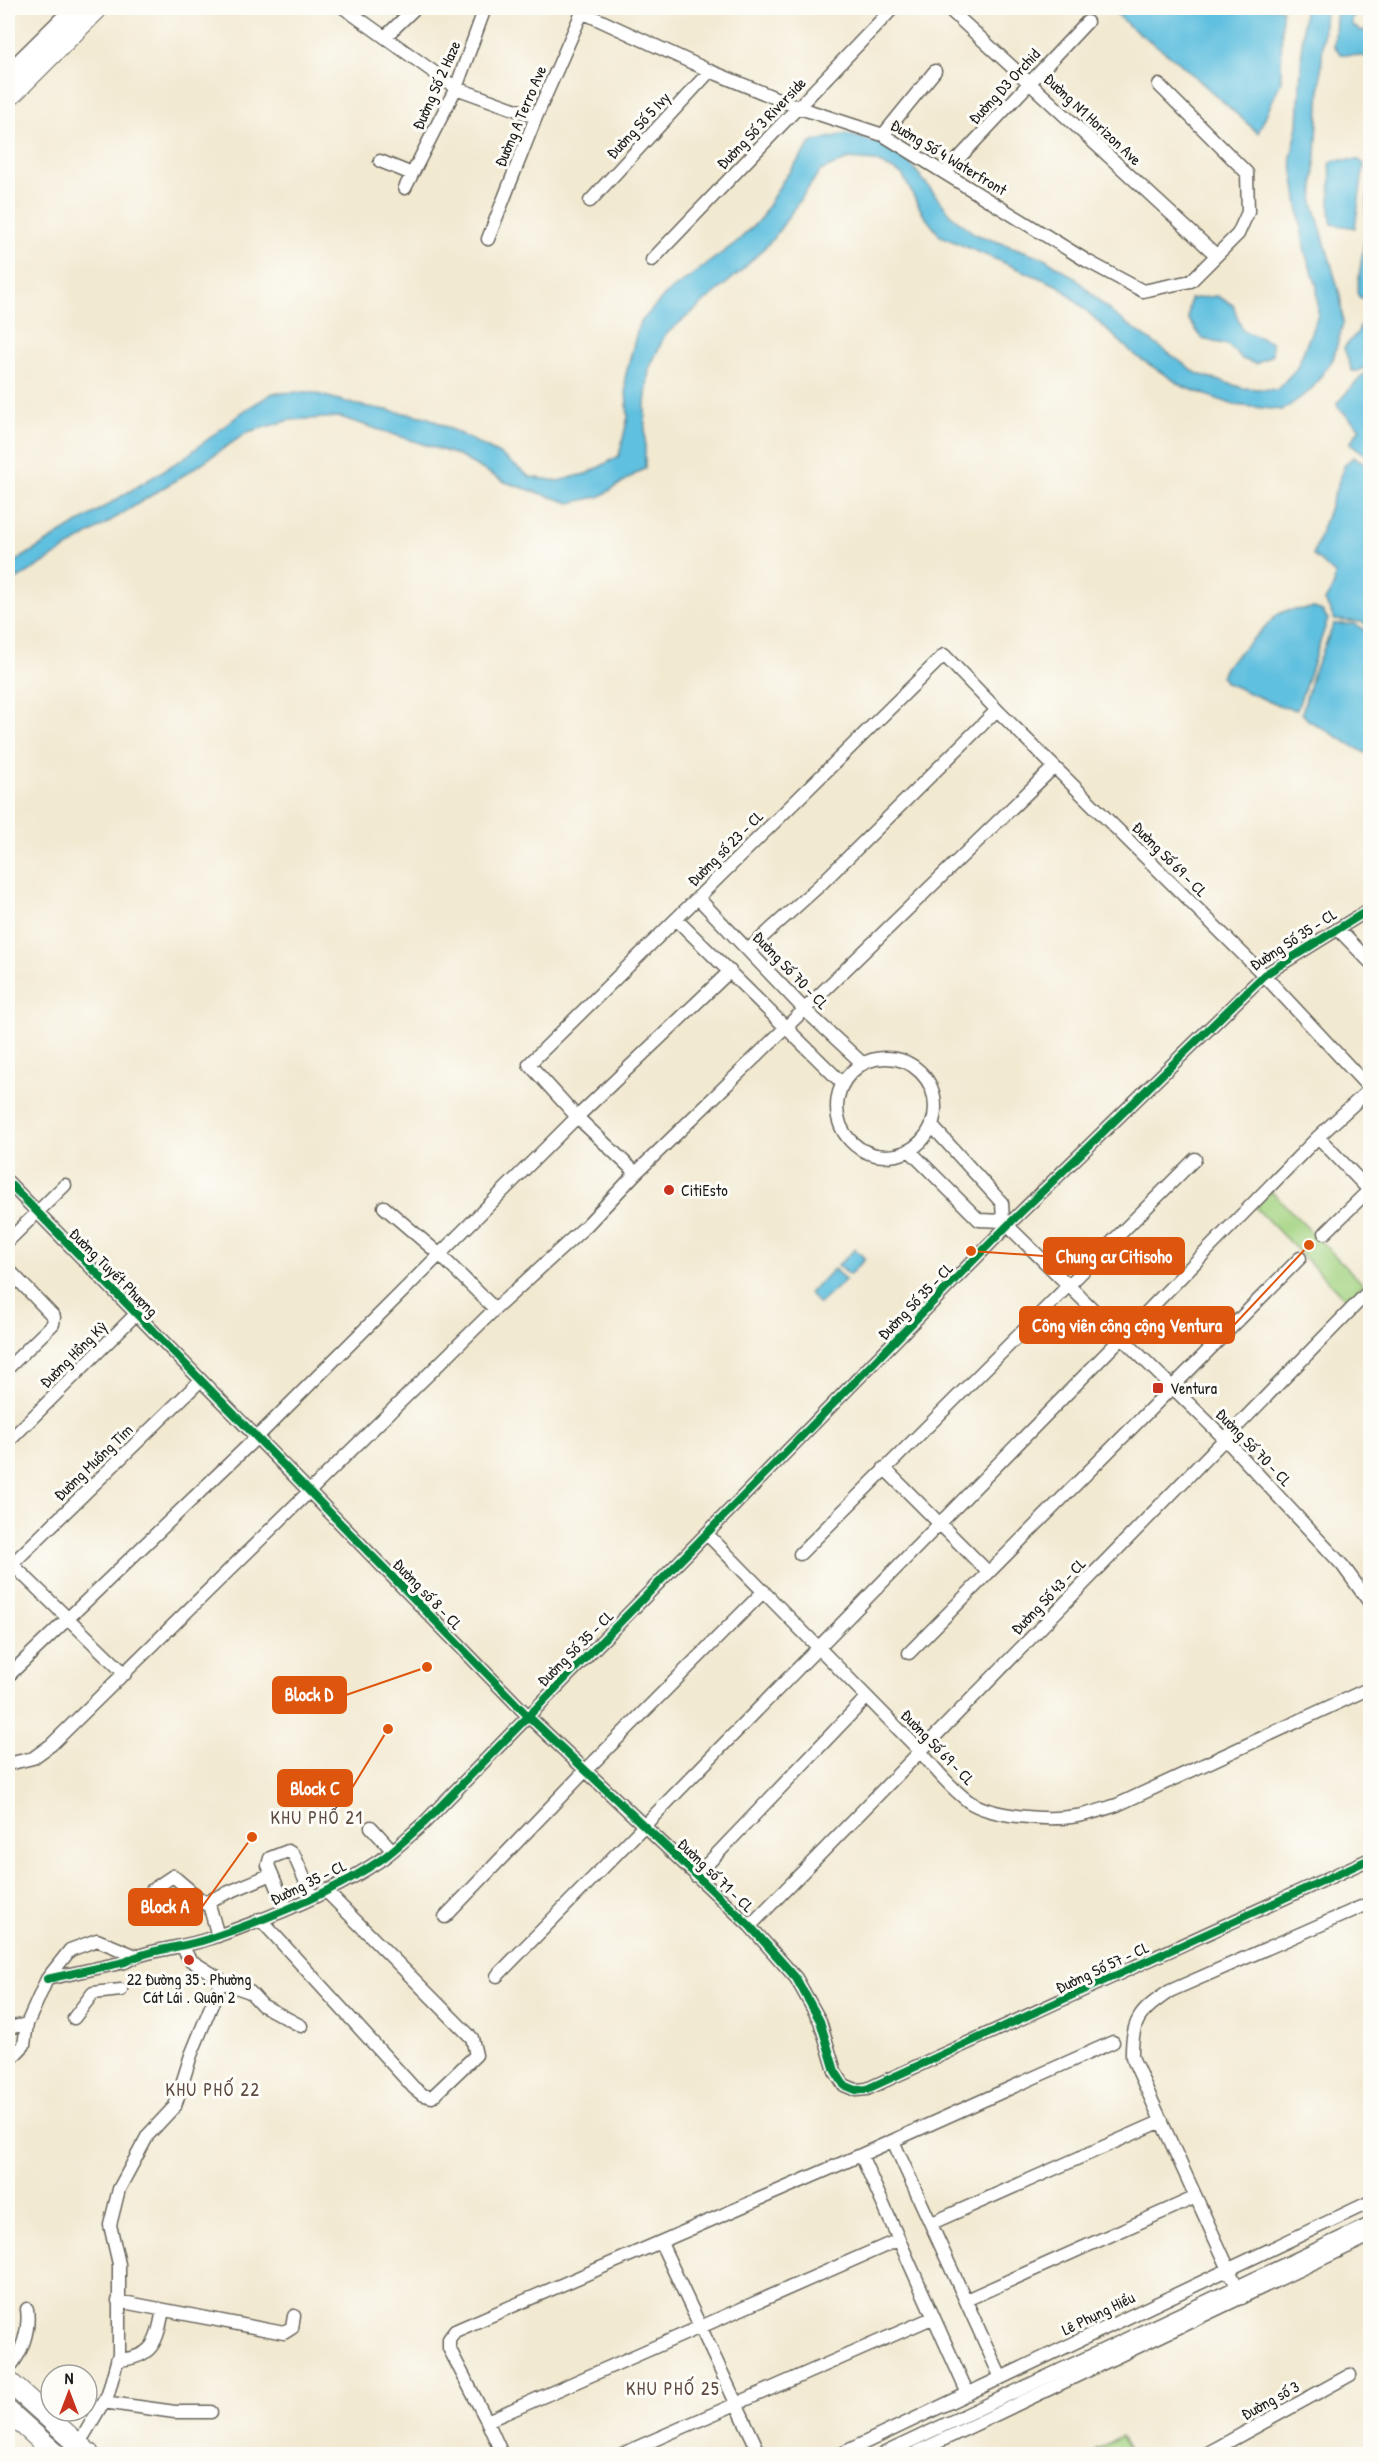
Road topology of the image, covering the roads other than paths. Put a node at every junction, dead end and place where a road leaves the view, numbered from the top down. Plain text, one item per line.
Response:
1 (78, 8) edge
2 (98, 8) edge
3 (344, 8) edge
4 (415, 8) edge
5 (485, 8) edge
6 (893, 8) edge
7 (948, 8) edge
8 (583, 10) edge
9 (1087, 22) dead end
10 (385, 37) junction
11 (710, 71) junction
12 (935, 71) dead end
13 (8, 78) edge
14 (1030, 83) junction
15 (1160, 85) dead end
16 (456, 88) junction
17 (8, 98) edge
18 (800, 108) junction
19 (536, 117) junction
20 (883, 135) junction
21 (380, 161) dead end
22 (945, 173) junction
23 (412, 174) junction
24 (405, 188) dead end
25 (590, 201) dead end
26 (488, 239) dead end
27 (1216, 255) junction
28 (652, 260) dead end
29 (944, 655) joint
30 (997, 710) junction
31 (1054, 767) junction
32 (698, 898) junction
33 (1371, 909) edge
34 (677, 920) junction
35 (1338, 929) junction
36 (748, 950) junction
37 (1371, 962) edge
38 (730, 971) junction
39 (1264, 975) junction
40 (804, 1009) junction
41 (786, 1028) junction
42 (862, 1063) junction
43 (842, 1083) junction
44 (1370, 1089) edge
45 (578, 1117) junction
46 (932, 1126) junction
47 (1318, 1137) junction
48 (910, 1151) junction
49 (1195, 1159) dead end
50 (636, 1173) junction
51 (8, 1182) edge
52 (65, 1185) dead end
53 (1370, 1190) edge
54 (384, 1207) dead end
55 (37, 1213) junction
56 (1005, 1223) junction
57 (1325, 1233) dead end
58 (8, 1241) edge
59 (440, 1254) junction
60 (1300, 1258) dead end
61 (8, 1269) edge
62 (1068, 1286) junction
63 (1371, 1290) edge
64 (495, 1309) junction
65 (136, 1314) junction
66 (1122, 1337) junction
67 (8, 1368) edge
68 (201, 1380) junction
69 (1173, 1389) junction
70 (257, 1437) junction
71 (1225, 1439) junction
72 (8, 1442) edge
73 (884, 1468) junction
74 (310, 1492) junction
75 (939, 1523) junction
76 (708, 1535) junction
77 (800, 1554) dead end
78 (9, 1564) edge
79 (988, 1572) junction
80 (764, 1591) junction
81 (1371, 1603) edge
82 (67, 1617) junction
83 (819, 1647) junction
84 (909, 1653) dead end
85 (125, 1674) junction
86 (8, 1676) edge
87 (1371, 1688) edge
88 (867, 1697) junction
89 (527, 1715) junction
90 (920, 1751) junction
91 (8, 1764) edge
92 (586, 1770) junction
93 (645, 1824) junction
94 (371, 1827) dead end
95 (392, 1850) junction
96 (1371, 1859) edge
97 (272, 1874) junction
98 (696, 1876) junction
99 (152, 1890) dead end
100 (325, 1890) junction
101 (312, 1896) junction
102 (1371, 1903) edge
103 (207, 1905) junction
104 (286, 1908) junction
105 (445, 1917) dead end
106 (260, 1919) junction
107 (750, 1926) junction
108 (218, 1936) junction
109 (183, 1948) junction
110 (136, 1956) junction
111 (497, 1976) dead end
112 (47, 1979) junction
113 (221, 1982) junction
114 (121, 1990) dead end
115 (74, 2018) dead end
116 (27, 2024) junction
117 (301, 2026) dead end
118 (8, 2028) edge
119 (1113, 2042) dead end
120 (8, 2062) edge
121 (844, 2085) joint
122 (1162, 2121) junction
123 (893, 2141) junction
124 (861, 2155) junction
125 (1196, 2197) junction
126 (1369, 2212) edge
127 (932, 2223) junction
128 (1371, 2236) edge
129 (898, 2240) junction
130 (661, 2243) junction
131 (1232, 2277) junction
132 (1242, 2298) junction
133 (966, 2300) junction
134 (118, 2301) junction
135 (27, 2309) dead end
136 (163, 2310) junction
137 (294, 2316) dead end
138 (932, 2318) junction
139 (702, 2326) junction
140 (117, 2360) junction
141 (8, 2372) edge
142 (1350, 2375) dead end
143 (1001, 2378) junction
144 (968, 2394) junction
145 (39, 2396) edge
146 (8, 2398) edge
147 (103, 2402) junction
148 (736, 2403) junction
149 (8, 2411) edge
150 (211, 2412) dead end
151 (487, 2421) junction
152 (65, 2423) edge
153 (80, 2447) edge
154 (56, 2454) edge
155 (106, 2454) edge
156 (502, 2454) edge
157 (622, 2454) edge
158 (760, 2454) edge
159 (841, 2454) edge
160 (855, 2454) edge
161 (883, 2454) edge
162 (913, 2454) edge
163 (1206, 2454) edge

1 - 13 highway
2 - 17 main road
3 - 10 street
4 - 10 street
5 - 16 street, Đường Số 2 Haze
6 - 18 street, Đường Số 3 Riverside
7 - 14 street, Đường N1 Horizon Ave
8 - 11 street, Đường Số 4 Waterfront
8 - 19 street, Đường A Terro Ave
9 - 14 street, Đường D3 Orchid
10 - 16 street
11 - 18 street, Đường Số 4 Waterfront
11 - 25 street, Đường Số 5 Ivy
12 - 20 street
14 - 22 street, Đường D3 Orchid
14 - 27 street, Đường N1 Horizon Ave
15 - 27 street, Đường Số 4 Waterfront
16 - 19 street
16 - 23 street, Đường Số 2 Haze
18 - 20 street, Đường Số 4 Waterfront
18 - 28 street, Đường Số 3 Riverside
19 - 26 street, Đường A Terro Ave
20 - 22 street, Đường Số 4 Waterfront
21 - 23 street
22 - 27 street, Đường Số 4 Waterfront
23 - 24 street, Đường Số 2 Haze
29 - 30 street, Đường Số 69 - CL
29 - 32 street, Đường số 23 - CL
30 - 31 street, Đường Số 69 - CL
30 - 36 street
31 - 39 street, Đường Số 69 - CL
31 - 40 street
32 - 34 street, Đường số 23 - CL
32 - 36 street, Đường Số 70 - CL
33 - 35 street, Đường Số 35 - CL
34 - 38 street
34 - 45 street, Đường số 23 - CL
35 - 37 street
35 - 39 street, Đường Số 35 - CL
36 - 40 street, Đường Số 70 - CL
38 - 41 street
38 - 45 street
39 - 44 street, Đường Số 69 - CL
39 - 56 street, Đường Số 35 - CL
40 - 41 street
40 - 42 street, Đường Số 70 - CL
41 - 43 street
41 - 50 street
42 - 43 street
42 - 46 street
43 - 48 street
44 - 47 street
45 - 50 street
45 - 59 street
46 - 48 street
46 - 56 street, Đường Số 70 - CL
47 - 53 street
47 - 66 street
48 - 56 street
49 - 62 street
50 - 64 street
51 - 55 street, Đường Tuyết Phượng
52 - 55 street
53 - 57 street
54 - 59 street
55 - 58 street
55 - 65 street, Đường Tuyết Phượng
56 - 62 street, Đường Số 70 - CL
56 - 76 street, Đường Số 35 - CL
59 - 64 street
59 - 70 street
60 - 69 street
61 - 67 street
62 - 66 street, Đường Số 70 - CL
62 - 73 street
63 - 71 street, Đường Số 43 - CL
64 - 74 street
65 - 68 street, Đường Tuyết Phượng
65 - 72 street, Đường Hồng Kỳ
66 - 69 street, Đường Số 70 - CL
66 - 75 street
68 - 70 street, Đường Tuyết Phượng
68 - 78 street, Đường Muồng Tím
69 - 71 street, Đường Số 70 - CL
69 - 79 street
70 - 74 street, Đường số 8 - CL
70 - 82 street
71 - 81 street, Đường Số 70 - CL
71 - 90 street, Đường Số 43 - CL
73 - 75 street
73 - 77 street
74 - 85 street
74 - 89 street, Đường số 8 - CL
75 - 79 street
75 - 83 street
76 - 80 street, Đường Số 69 - CL
76 - 89 street, Đường Số 35 - CL
78 - 82 street
79 - 84 street
80 - 83 street, Đường Số 69 - CL
80 - 92 street
82 - 85 street
82 - 86 street
83 - 88 street, Đường Số 69 - CL
83 - 93 street
85 - 91 street
87 - 90 street, Đường Số 69 - CL
88 - 90 street, Đường Số 69 - CL
88 - 98 street
89 - 92 street, Đường số 71 - CL
89 - 95 street, Đường 35 - CL
90 - 107 street, Đường Số 43 - CL
92 - 93 street, Đường số 71 - CL
92 - 105 street
93 - 98 street, Đường số 71 - CL
93 - 111 street
94 - 95 street
95 - 100 street, Đường 35 - CL
96 - 121 street, Đường Số 57 - CL
97 - 101 street
97 - 103 street
97 - 104 street
98 - 107 street, Đường số 71 - CL
99 - 103 street
100 - 101 street, Đường 35 - CL
100 - 106 street
101 - 104 street, Đường 35 - CL
102 - 122 street
103 - 108 street
104 - 106 street, Đường 35 - CL
106 - 108 street, Đường 35 - CL
107 - 121 street, Đường số 71 - CL
108 - 109 street, Đường 35 - CL
109 - 110 street, Đường 35 - CL
109 - 113 street
110 - 112 street, Đường 35 - CL
110 - 112 street
112 - 116 street
113 - 117 street
113 - 134 street
114 - 115 street
116 - 118 street
116 - 120 street
119 - 123 street
122 - 125 street
122 - 127 street
123 - 124 street
123 - 127 street
124 - 129 street
124 - 130 street
125 - 131 street
125 - 133 street
126 - 131 street, Lê Phụng Hiểu
126 - 131 street, Lê Phụng Hiểu
127 - 133 street
128 - 132 street
129 - 138 street
129 - 139 street
130 - 139 street
130 - 151 street
131 - 132 street
131 - 143 street, Lê Phụng Hiểu
131 - 160 street, Lê Phụng Hiểu
131 - 161 street, Lê Phụng Hiểu
132 - 162 street
133 - 143 street
134 - 136 street
134 - 140 street
135 - 141 street
136 - 137 street
136 - 140 street
138 - 144 street
138 - 148 street
139 - 148 street
139 - 151 street
140 - 147 street
141 - 145 main road
141 - 153 main road
142 - 163 street, Đường số 3
143 - 144 street, Lê Phụng Hiểu
144 - 159 street, Lê Phụng Hiểu
146 - 153 main road
147 - 150 street
147 - 153 street
148 - 157 street
148 - 158 street
149 - 154 main road
151 - 156 street
152 - 153 main road
153 - 155 main road

